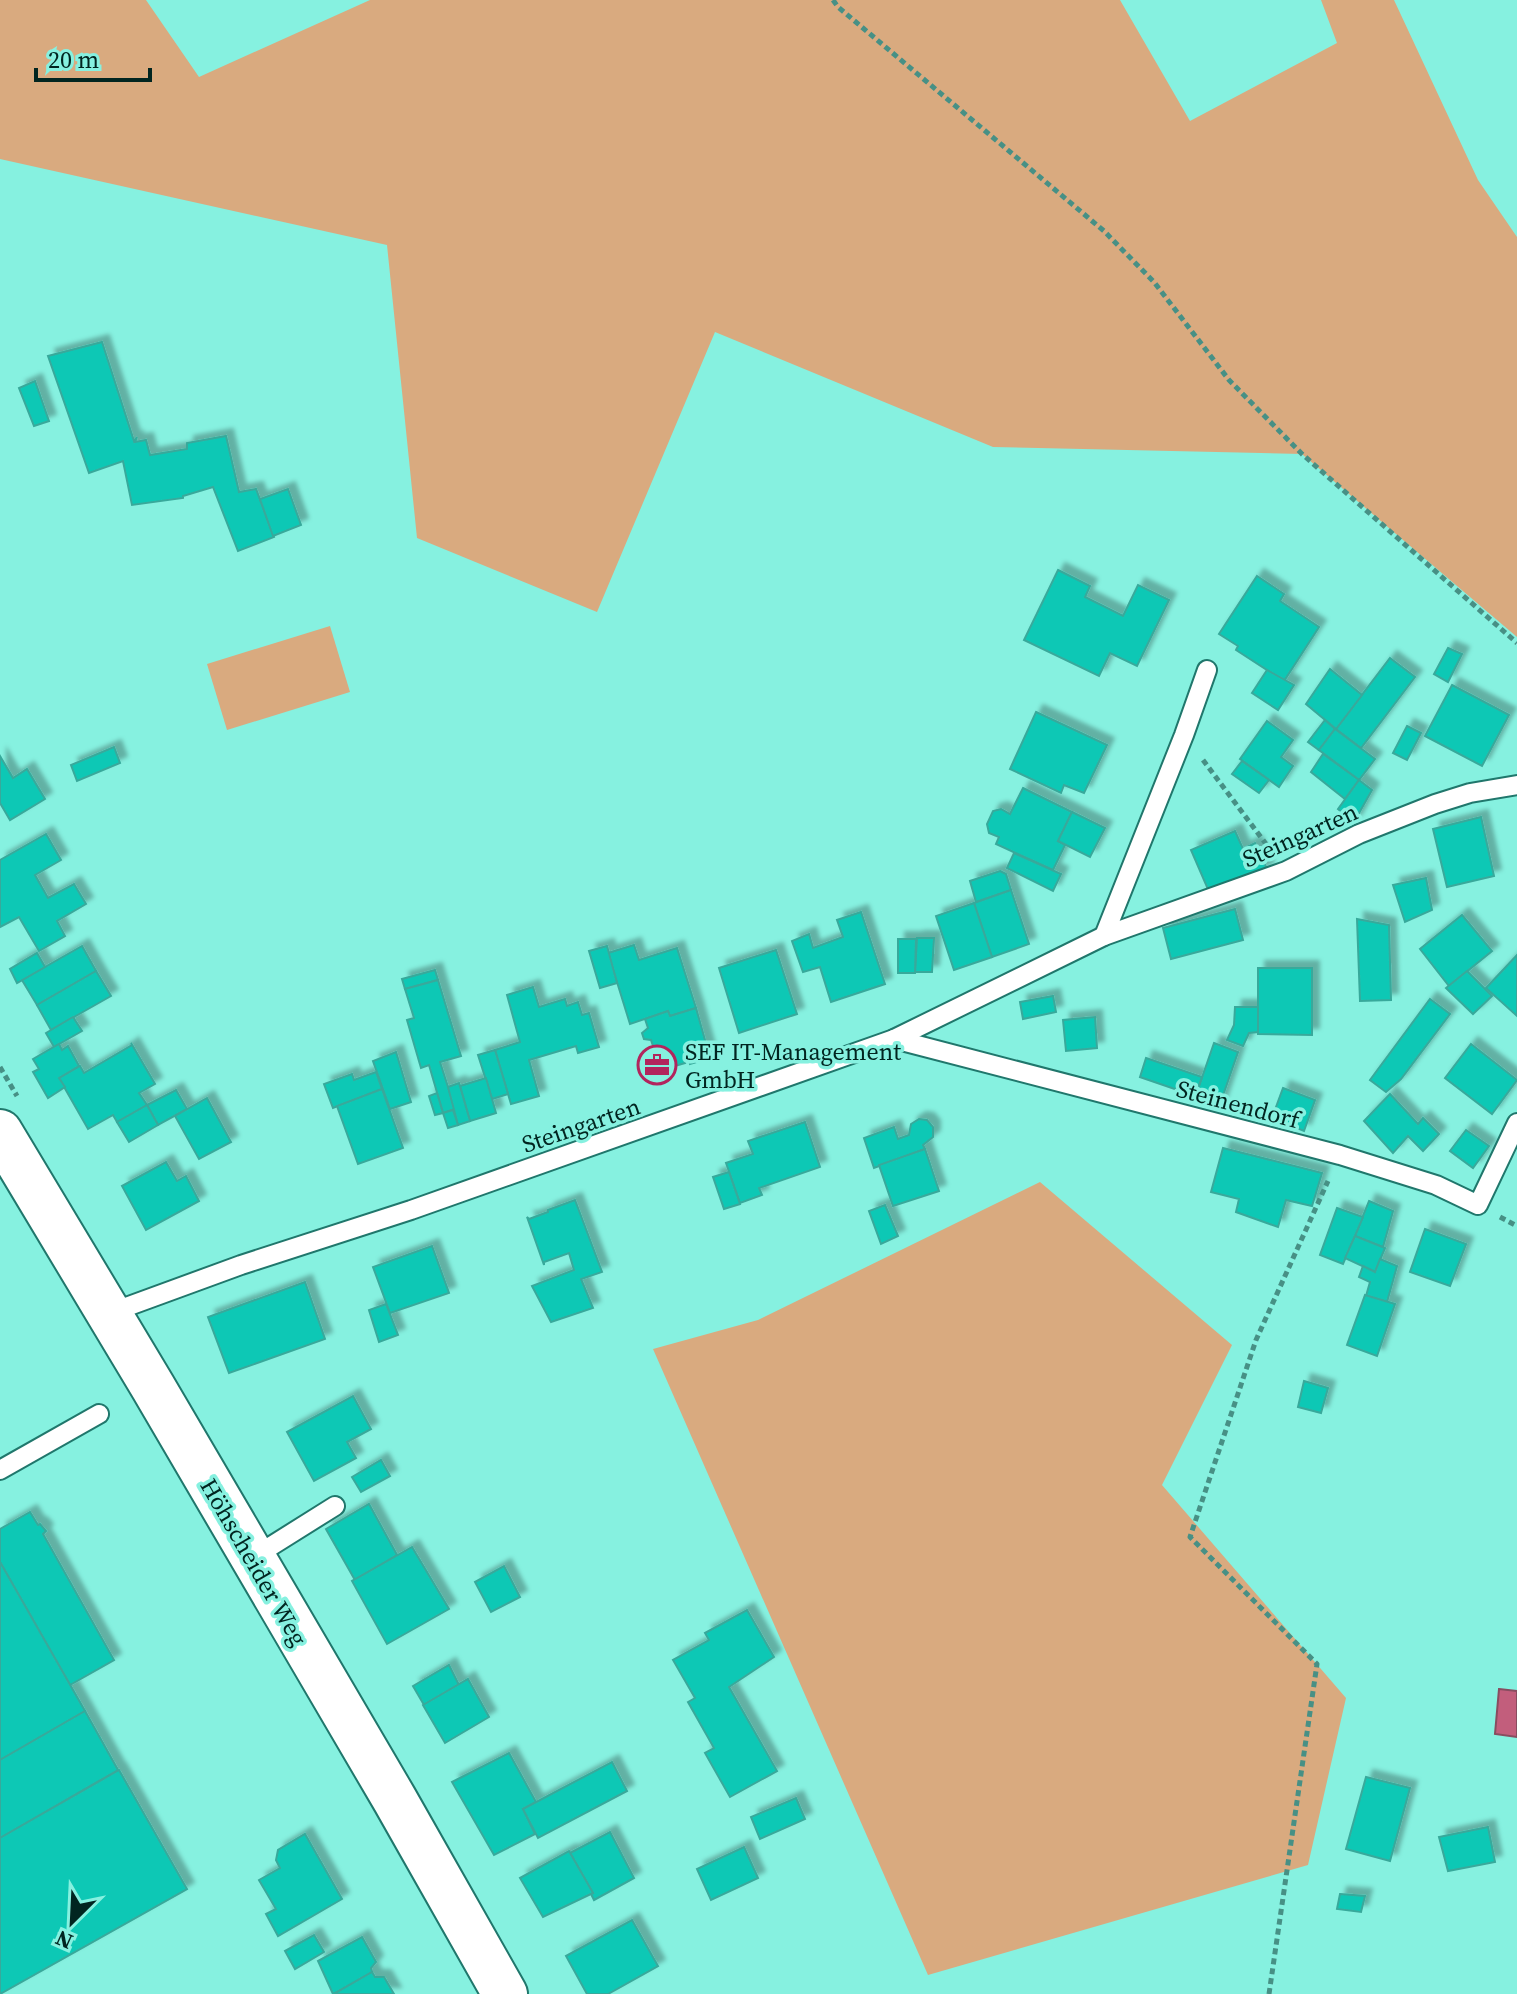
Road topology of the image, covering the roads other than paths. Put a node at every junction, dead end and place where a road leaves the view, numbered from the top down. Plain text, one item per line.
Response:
1 (1207, 670) dead end
2 (1517, 785) edge
3 (1104, 936) junction
4 (894, 1039) junction
5 (1517, 1123) edge
6 (0, 1132) edge
7 (107, 1314) junction
8 (99, 1414) dead end
9 (0, 1470) edge
10 (335, 1506) dead end
11 (252, 1558) junction
12 (505, 1994) edge

1 - 3 lane
2 - 3 lane, Steingarten
3 - 4 lane, Steingarten
4 - 5 lane, Steinendorf
4 - 7 lane, Steingarten
6 - 7 main road, Höhscheider Weg
7 - 11 main road, Höhscheider Weg
8 - 9 lane
10 - 11 lane
11 - 12 main road, Höhscheider Weg

